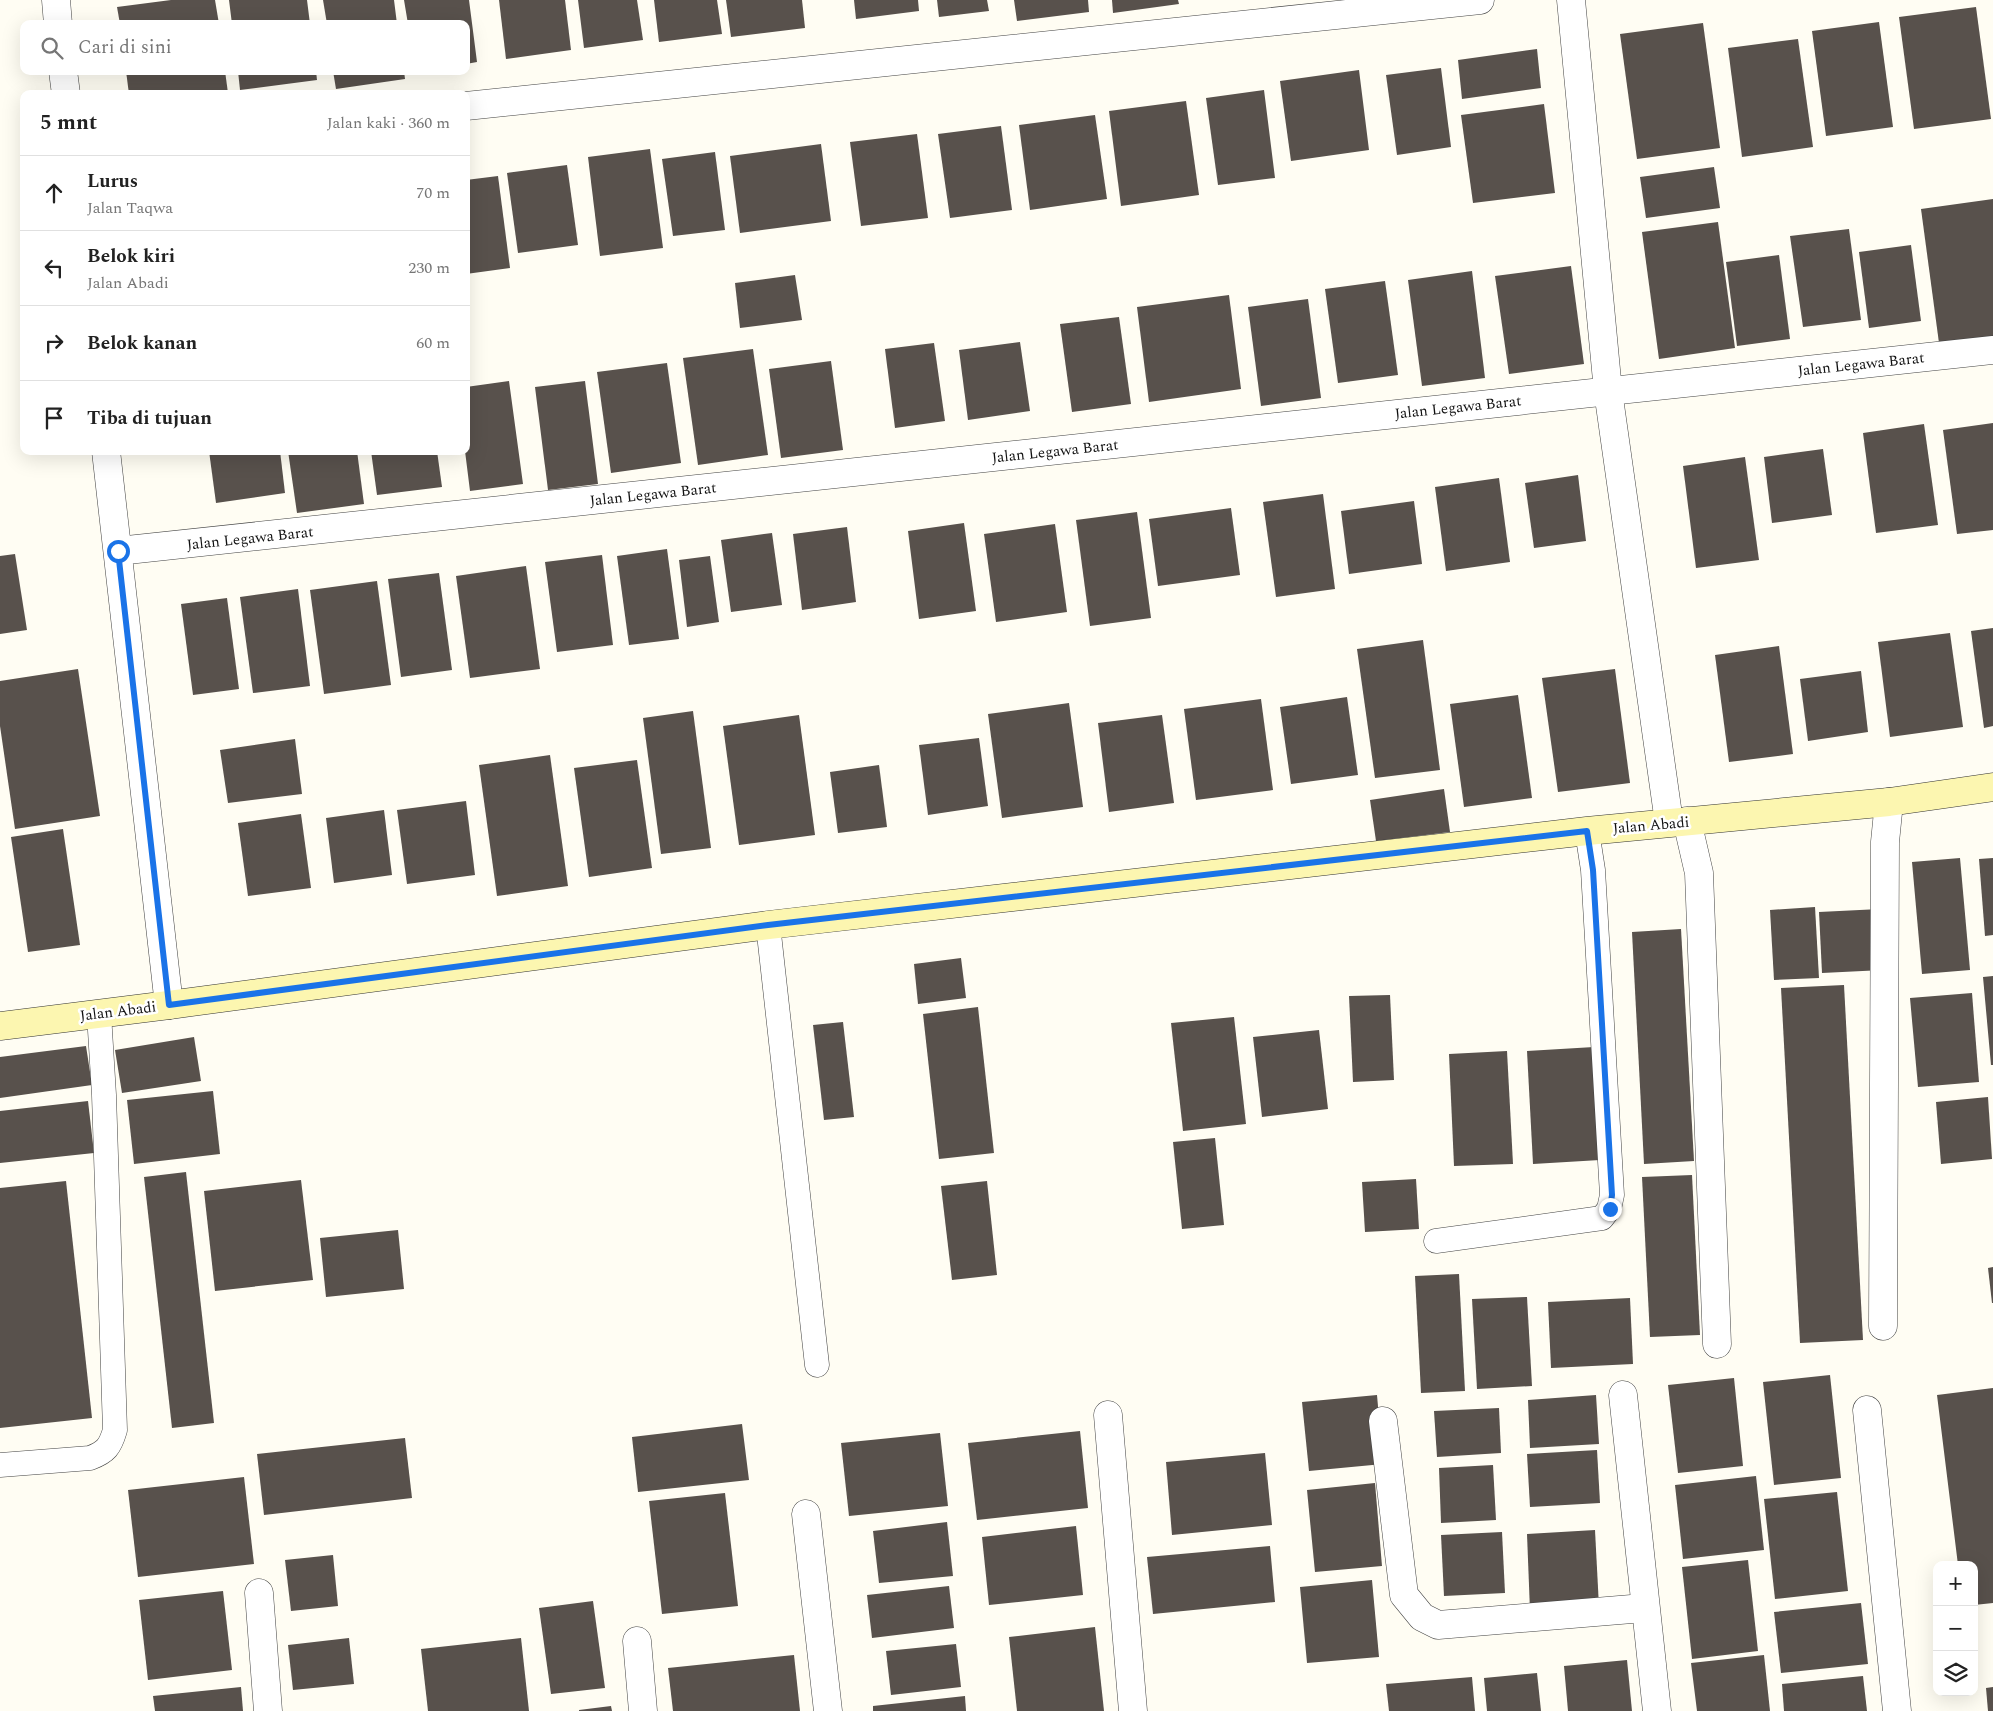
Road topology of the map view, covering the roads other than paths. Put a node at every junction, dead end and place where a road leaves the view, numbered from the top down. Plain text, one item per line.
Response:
1 (56, 0) edge
2 (1480, 0) edge
3 (1571, 0) edge
4 (58, 20) edge
5 (64, 75) edge
6 (65, 90) edge
7 (470, 106) edge
8 (1993, 350) edge
9 (1608, 391) junction
10 (106, 455) edge
11 (118, 551) junction
12 (1993, 787) edge
13 (1889, 802) junction
14 (1678, 822) junction
15 (1587, 831) junction
16 (768, 925) junction
17 (169, 1005) junction
18 (99, 1014) junction
19 (0, 1026) edge
20 (1436, 1242) dead end
21 (1883, 1326) dead end
22 (1717, 1344) dead end
23 (817, 1365) dead end
24 (1623, 1395) dead end
25 (1867, 1410) dead end
26 (1108, 1415) dead end
27 (1383, 1421) dead end
28 (0, 1466) edge
29 (806, 1514) dead end
30 (259, 1593) dead end
31 (1644, 1608) junction
32 (637, 1641) dead end
33 (268, 1711) edge
34 (643, 1711) edge
35 (828, 1711) edge
36 (1133, 1711) edge
37 (1656, 1711) edge
38 (1897, 1711) edge

1 - 4 street
2 - 7 street
3 - 9 street
5 - 6 street
8 - 9 street, Jalan Legawa Barat
9 - 11 street, Jalan Legawa Barat
9 - 14 street
10 - 11 street
11 - 17 street
12 - 13 street, Jalan Abadi
13 - 14 street, Jalan Abadi
13 - 21 street
14 - 15 street, Jalan Abadi
14 - 22 street
15 - 16 street, Jalan Abadi
15 - 20 lane
16 - 17 street, Jalan Abadi
16 - 23 lane
17 - 18 street, Jalan Abadi
18 - 19 street, Jalan Abadi
18 - 28 lane
24 - 31 street
25 - 38 street
26 - 36 street
27 - 31 street
29 - 35 street
30 - 33 street
31 - 37 street
32 - 34 street

